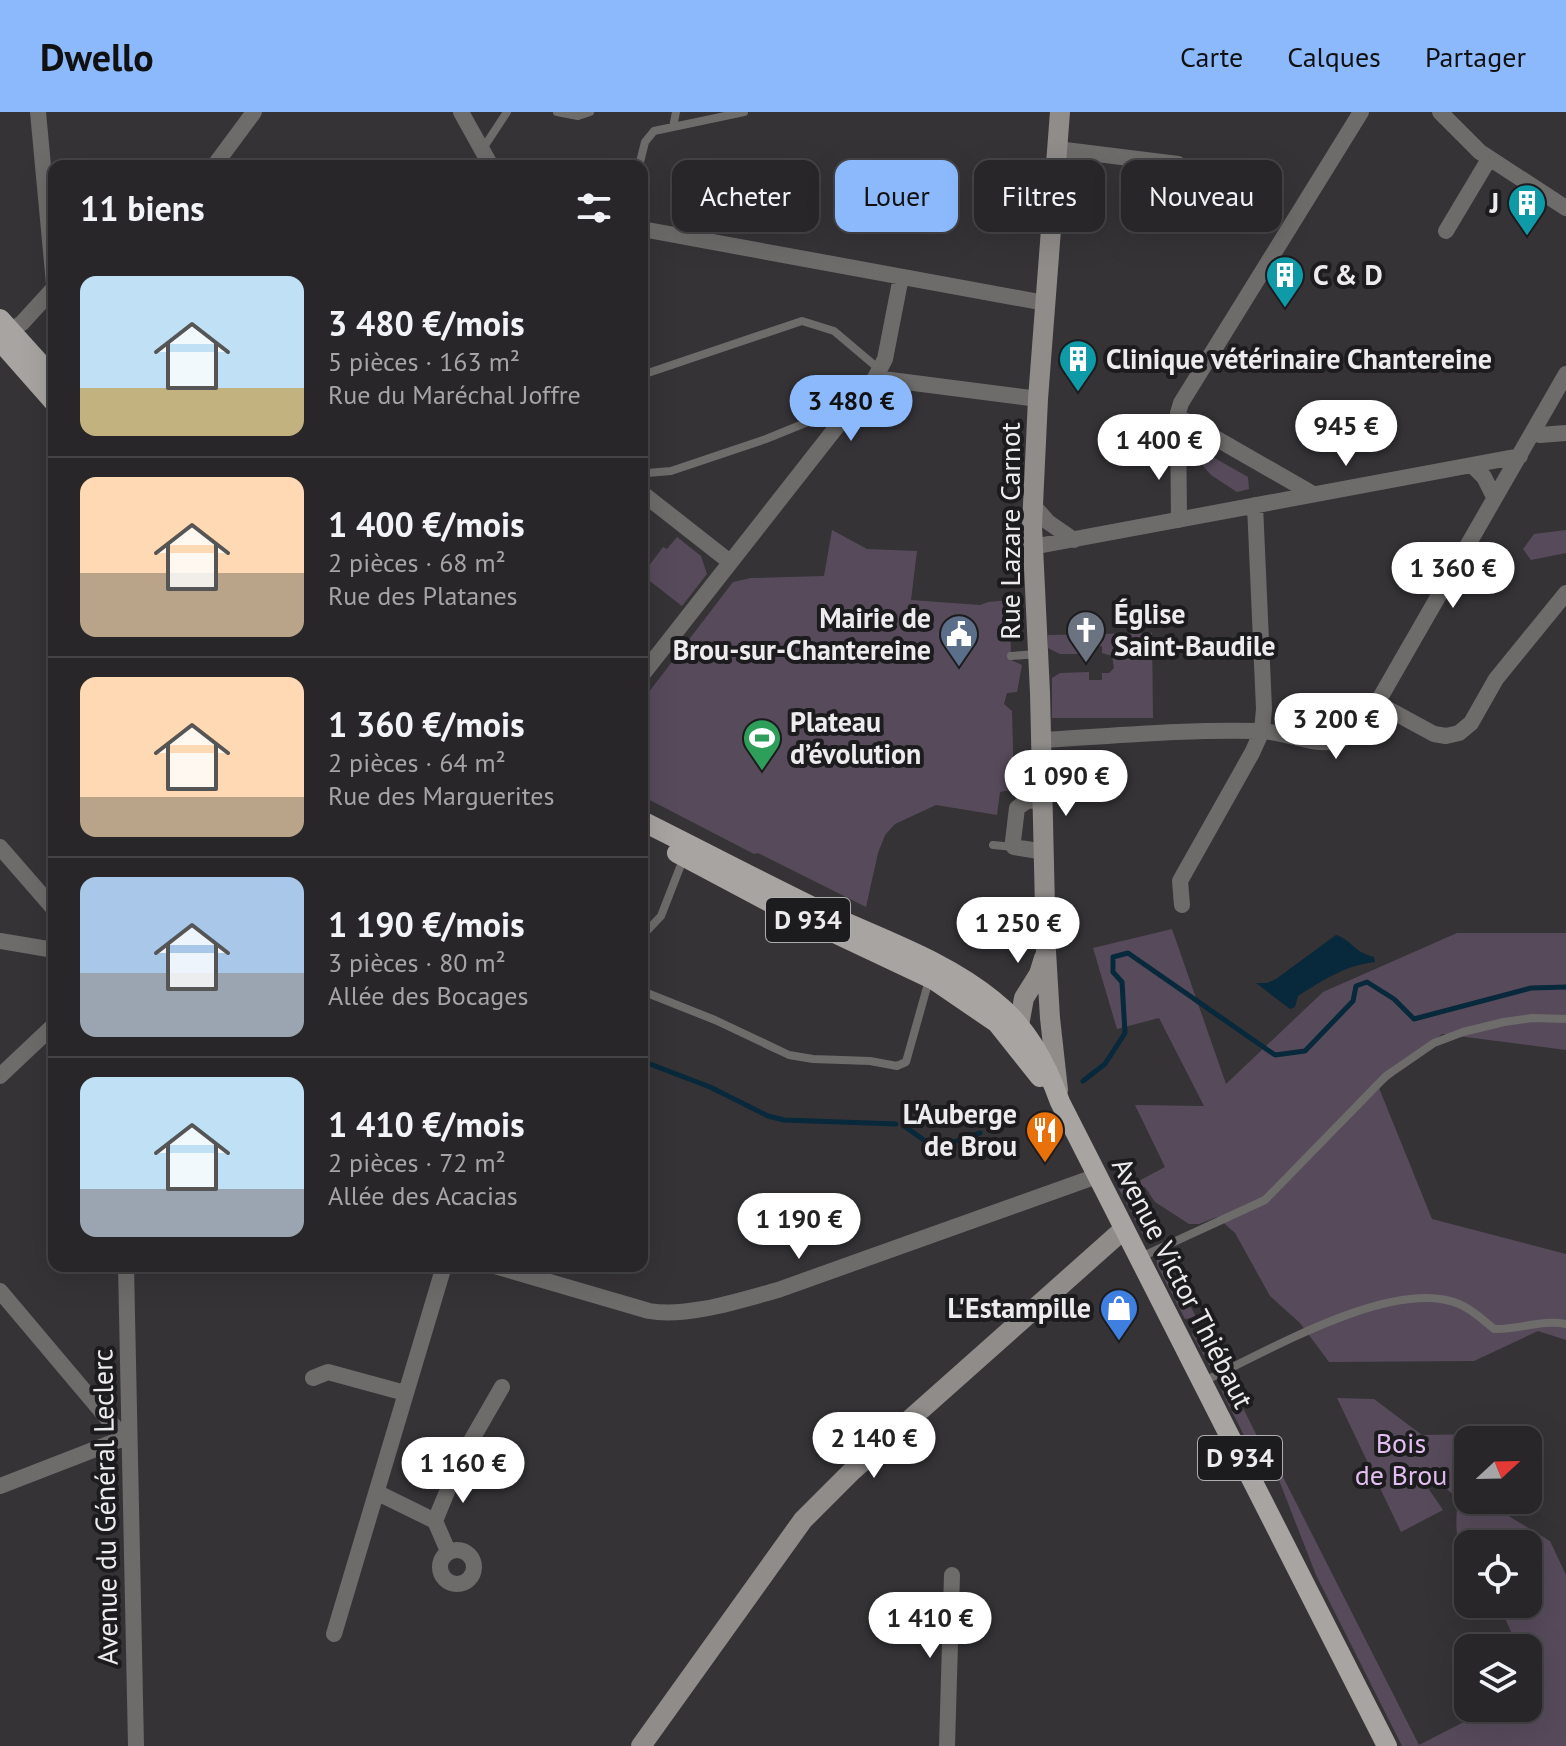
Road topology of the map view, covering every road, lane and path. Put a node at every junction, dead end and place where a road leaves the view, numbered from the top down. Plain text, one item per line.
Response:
1 (38, 112) edge
2 (254, 112) edge
3 (461, 112) edge
4 (507, 112) edge
5 (557, 112) edge
6 (590, 112) edge
7 (676, 112) edge
8 (744, 112) edge
9 (1060, 112) edge
10 (1361, 112) edge
11 (1440, 112) edge
12 (1455, 112) edge
13 (673, 127) junction
14 (1466, 140) junction
15 (1057, 149) junction
16 (482, 150) junction
17 (1489, 159) junction
18 (218, 160) edge
19 (488, 160) edge
20 (640, 160) edge
21 (1146, 160) edge
22 (1566, 208) edge
23 (48, 221) edge
24 (648, 230) edge
25 (1446, 231) dead end
26 (901, 277) junction
27 (48, 291) edge
28 (1045, 303) junction
29 (3, 329) edge
30 (48, 373) edge
31 (648, 373) edge
32 (877, 374) junction
33 (1566, 374) edge
34 (48, 393) edge
35 (1038, 399) junction
36 (851, 409) junction
37 (1184, 420) dead end
38 (1534, 431) junction
39 (1566, 433) edge
40 (1520, 456) junction
41 (1472, 465) junction
42 (648, 473) edge
43 (1313, 494) junction
44 (1494, 497) junction
45 (648, 499) edge
46 (1032, 504) junction
47 (1255, 505) junction
48 (1179, 520) junction
49 (1074, 540) junction
50 (1032, 547) junction
51 (730, 562) junction
52 (1566, 593) edge
53 (1038, 654) junction
54 (1011, 656) dead end
55 (648, 667) edge
56 (1377, 703) junction
57 (1262, 731) junction
58 (1041, 740) junction
59 (1043, 800) junction
60 (648, 824) edge
61 (648, 840) edge
62 (993, 845) dead end
63 (0, 847) edge
64 (1014, 847) junction
65 (1045, 852) junction
66 (716, 859) junction
67 (681, 865) junction
68 (48, 902) edge
69 (1182, 905) dead end
70 (648, 930) edge
71 (0, 941) edge
72 (48, 949) edge
73 (1046, 951) junction
74 (931, 980) junction
75 (648, 993) edge
76 (1024, 998) junction
77 (994, 1001) junction
78 (1050, 1018) junction
79 (1566, 1019) edge
80 (48, 1031) edge
81 (1017, 1035) junction
82 (0, 1076) edge
83 (1060, 1102) junction
84 (1097, 1176) junction
85 (1124, 1229) junction
86 (1139, 1258) junction
87 (126, 1272) edge
88 (442, 1272) edge
89 (521, 1272) edge
90 (0, 1291) edge
91 (1566, 1324) edge
92 (313, 1378) dead end
93 (1201, 1383) junction
94 (502, 1387) dead end
95 (405, 1393) junction
96 (127, 1438) junction
97 (0, 1486) edge
98 (378, 1493) junction
99 (435, 1521) junction
100 (448, 1551) dead end
101 (952, 1575) dead end
102 (334, 1634) dead end
103 (136, 1746) edge
104 (641, 1746) edge
105 (947, 1746) edge
106 (1387, 1746) edge

1 - 23 street
2 - 18 street
3 - 16 street
4 - 16 lane
5 - 6 lane
7 - 13 lane
8 - 13 lane
9 - 15 street, Rue Lazare Carnot
10 - 48 street
11 - 14 street
12 - 14 street
13 - 20 lane
14 - 17 street
15 - 21 street
15 - 28 street, Rue Lazare Carnot
16 - 19 street
17 - 22 street
17 - 25 street
24 - 26 street
26 - 28 street
26 - 32 street
27 - 29 street
28 - 35 street, Rue Lazare Carnot
29 - 30 main road
29 - 34 main road
31 - 32 lane
32 - 35 street
32 - 36 street
33 - 38 street
35 - 46 street, Rue Lazare Carnot
36 - 42 lane
36 - 51 street
37 - 43 street
38 - 39 street
38 - 40 street
40 - 41 street
40 - 44 street
41 - 43 street
41 - 44 street
43 - 47 street
44 - 56 street
45 - 51 street
46 - 49 street
46 - 50 street, Rue Lazare Carnot
47 - 48 street
47 - 57 street
48 - 49 street
49 - 50 street
50 - 53 street, Rue Lazare Carnot
51 - 55 street
52 - 56 street
53 - 54 lane
53 - 58 street, Rue Lazare Carnot
56 - 57 street
57 - 58 street
57 - 69 street
58 - 59 street, Rue Lazare Carnot
59 - 64 street
59 - 65 street, Rue Lazare Carnot
60 - 66 main road, Avenue Victor Thiébaut / D 934
61 - 67 main road, Avenue Victor Thiébaut / D 934
62 - 64 lane
63 - 68 street
64 - 65 street
65 - 73 street, Rue Lazare Carnot
66 - 67 street
66 - 74 main road, Avenue Victor Thiébaut / D 934
67 - 70 lane
67 - 74 main road, Avenue Victor Thiébaut / D 934
71 - 72 street
73 - 76 street, Rue Lazare Carnot
73 - 78 street, Rue Lazare Carnot
74 - 75 lane
74 - 77 main road, Avenue Victor Thiébaut / D 934
74 - 81 street
76 - 77 street
76 - 81 street, Rue Lazare Carnot
77 - 81 main road, Avenue Victor Thiébaut / D 934
78 - 81 street
78 - 83 street, Rue Lazare Carnot
79 - 86 lane
80 - 82 street
81 - 83 main road, Avenue Victor Thiébaut / D 934
83 - 84 main road, Avenue Victor Thiébaut / D 934
84 - 85 main road, Avenue Victor Thiébaut / D 934
84 - 89 street
85 - 86 main road, Avenue Victor Thiébaut / D 934
85 - 104 street
86 - 93 main road, Avenue Victor Thiébaut / D 934
87 - 96 street, Avenue du Général Leclerc
88 - 95 street
90 - 96 street
91 - 93 lane
92 - 95 street
93 - 106 main road, Avenue Victor Thiébaut / D 934
94 - 99 street
95 - 98 street
96 - 97 street
96 - 103 street, Avenue du Général Leclerc
98 - 99 street
98 - 102 street
99 - 100 street
101 - 105 street

